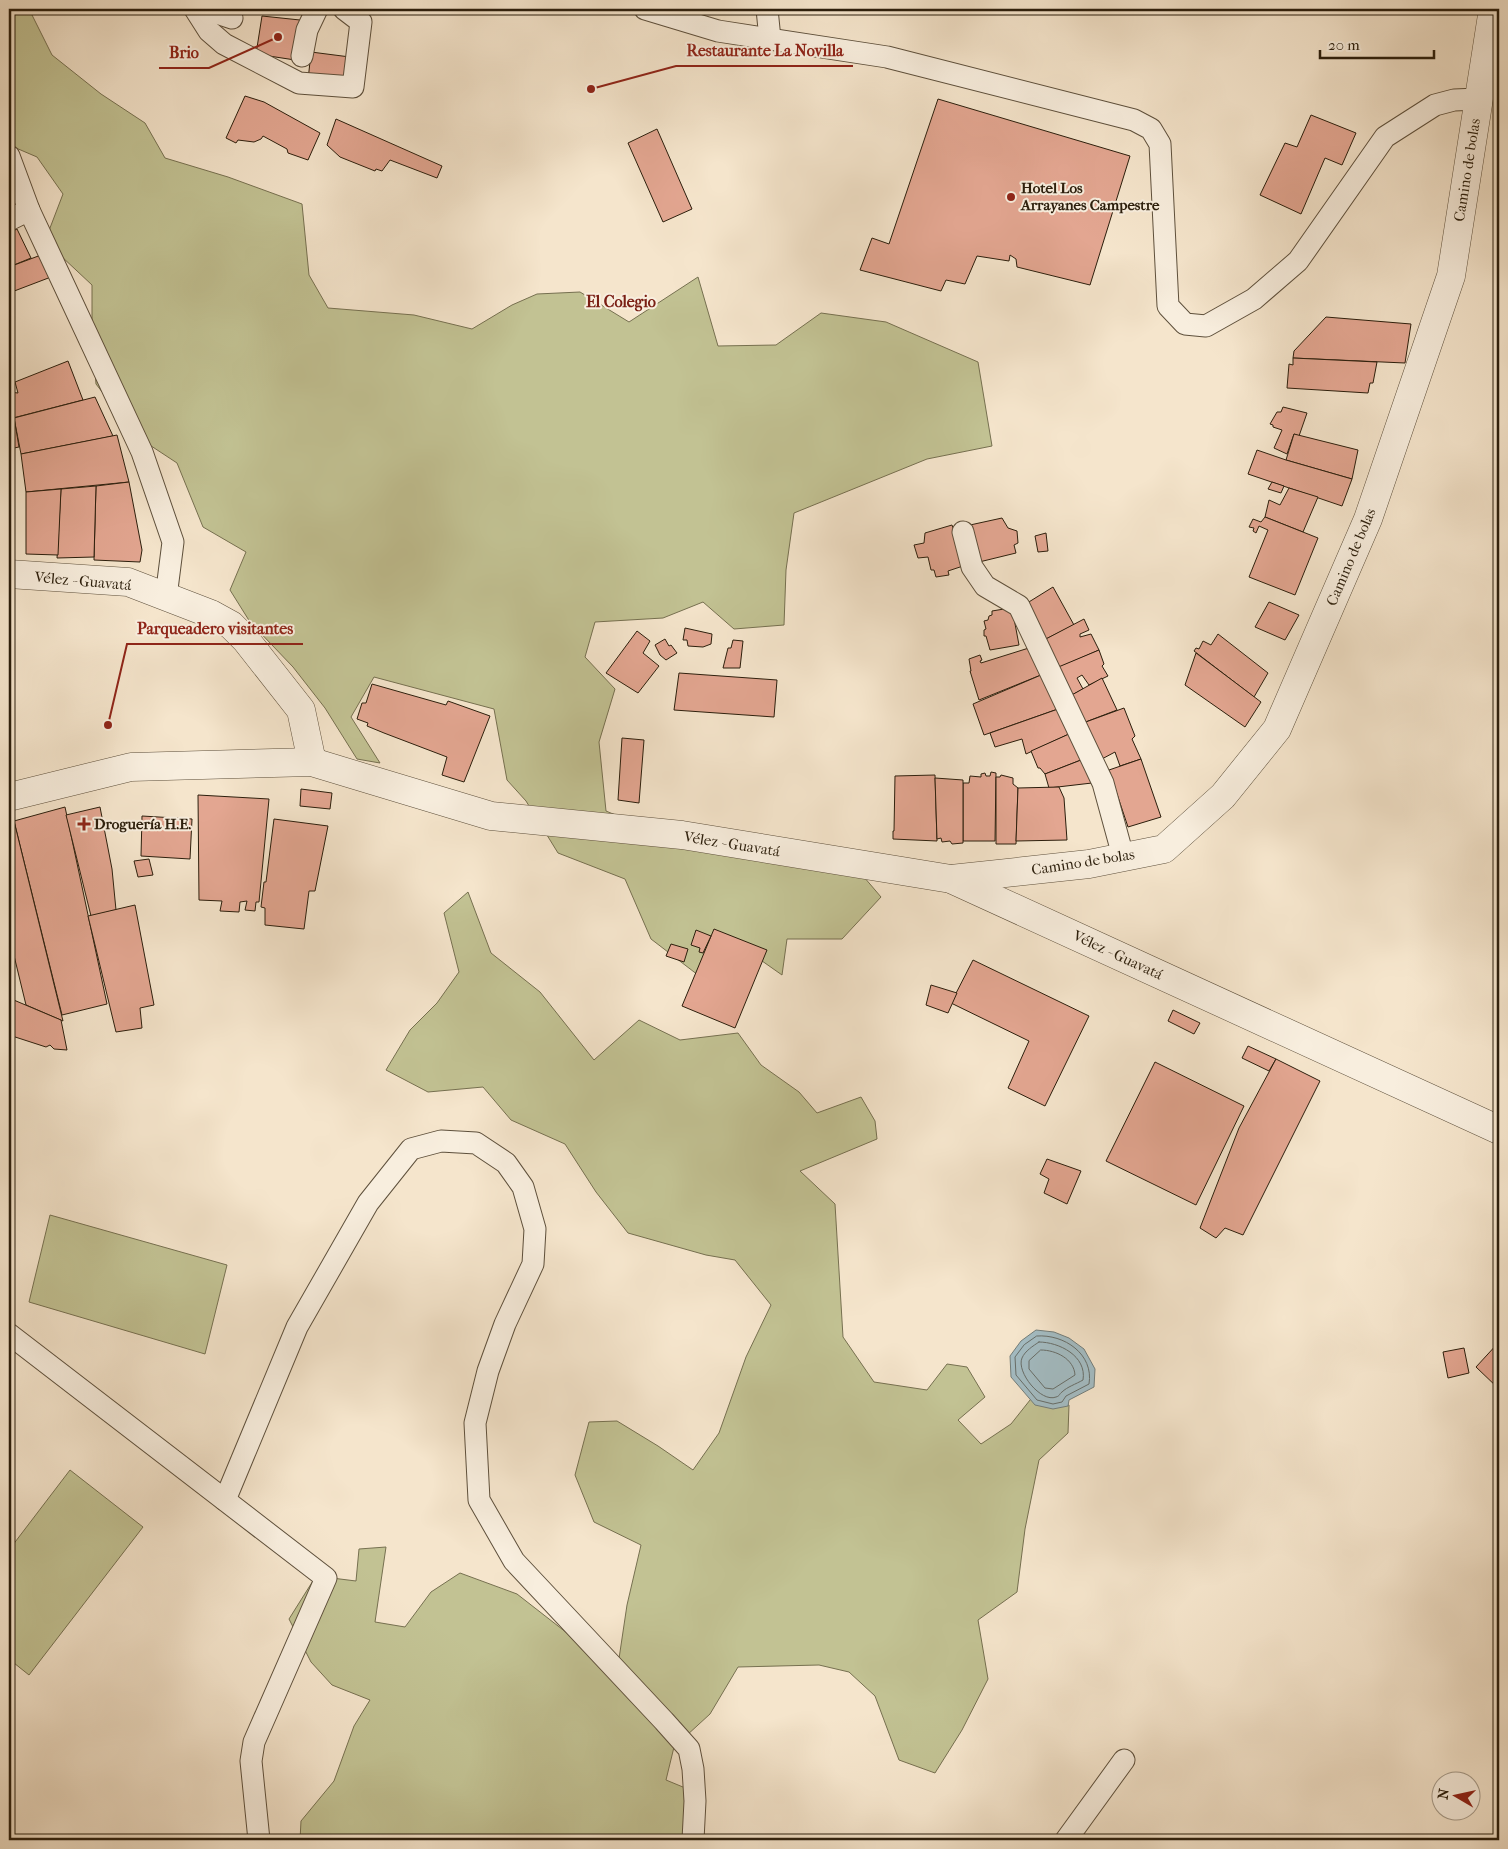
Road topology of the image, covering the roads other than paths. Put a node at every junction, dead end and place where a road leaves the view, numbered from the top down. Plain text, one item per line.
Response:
1 (195, 9) edge
2 (205, 9) edge
3 (317, 9) edge
4 (344, 9) edge
5 (645, 9) edge
6 (767, 9) edge
7 (1493, 9) edge
8 (232, 18) dead end
9 (770, 39) junction
10 (302, 56) dead end
11 (1478, 98) junction
12 (9, 156) edge
13 (30, 210) junction
14 (9, 220) edge
15 (963, 532) dead end
16 (9, 574) edge
17 (166, 597) junction
18 (312, 762) junction
19 (9, 797) edge
20 (1124, 856) junction
21 (951, 878) junction
22 (1499, 1130) edge
23 (9, 1334) edge
24 (225, 1500) junction
25 (1124, 1760) dead end
26 (259, 1840) edge
27 (693, 1840) edge
28 (1066, 1840) edge

1 - 4 lane
2 - 8 lane
3 - 10 lane
5 - 9 lane
6 - 9 lane
7 - 11 street, Camino de bolas
9 - 11 lane
11 - 20 street, Camino de bolas
12 - 13 lane
13 - 14 lane
13 - 17 lane
15 - 20 lane
16 - 17 street, Vélez - Guavatá
17 - 18 street, Vélez - Guavatá
18 - 19 street
18 - 21 street, Vélez - Guavatá
20 - 21 street, Camino de bolas
21 - 22 street, Vélez - Guavatá
23 - 24 lane
24 - 26 lane
24 - 27 lane
25 - 28 lane

